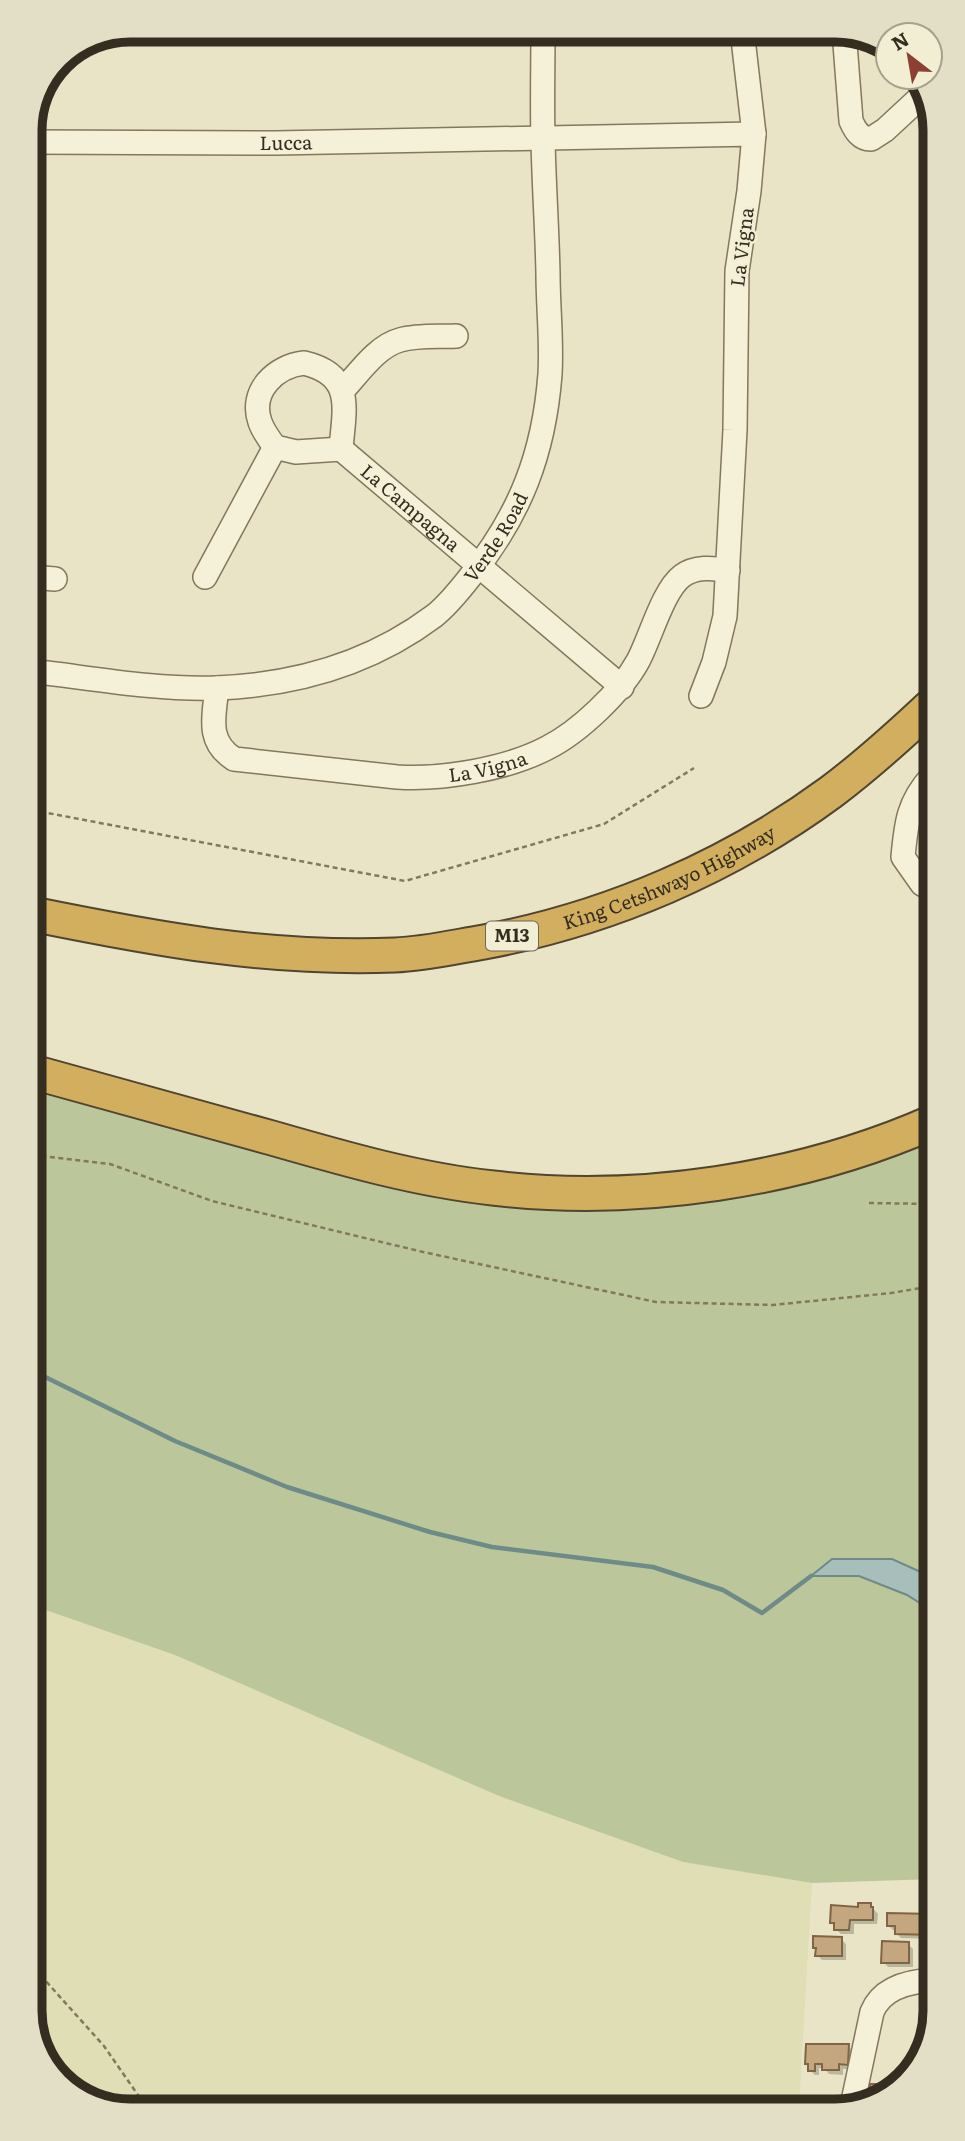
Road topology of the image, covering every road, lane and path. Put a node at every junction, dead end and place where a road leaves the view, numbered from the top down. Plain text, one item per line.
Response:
1 (543, 42) edge
2 (743, 42) edge
3 (846, 43) edge
4 (917, 100) edge
5 (754, 134) junction
6 (543, 139) junction
7 (42, 142) edge
8 (456, 336) dead end
9 (343, 390) junction
10 (275, 447) junction
11 (341, 449) junction
12 (479, 566) junction
13 (728, 570) junction
14 (205, 577) dead end
15 (42, 578) edge
16 (55, 579) dead end
17 (42, 672) edge
18 (622, 687) junction
19 (217, 688) junction
20 (701, 696) dead end
21 (923, 713) edge
22 (694, 768) dead end
23 (923, 786) edge
24 (42, 812) edge
25 (923, 884) edge
26 (42, 916) edge
27 (42, 1074) edge
28 (923, 1126) edge
29 (42, 1156) edge
30 (869, 1203) dead end
31 (923, 1204) edge
32 (923, 1288) edge
33 (42, 1977) edge
34 (923, 1982) edge
35 (854, 2096) edge
36 (141, 2099) edge

1 - 6 street, Verde Road
2 - 5 street, La Vigna
3 - 4 street
5 - 6 street
5 - 13 street, La Vigna
6 - 7 street, Lucca
6 - 12 street, Verde Road
8 - 9 street
9 - 10 street
9 - 11 street
10 - 11 street
10 - 14 street
11 - 12 street, La Campagna
12 - 18 street, La Campagna
12 - 19 street, Verde Road
13 - 18 street, La Vigna
13 - 20 street, La Vigna
15 - 16 street
17 - 19 street, Verde Road
18 - 19 street, La Vigna
21 - 26 highway, King Cetshwayo Highway / M13
22 - 24 path
23 - 25 street
27 - 28 highway
29 - 32 path
30 - 31 path
33 - 36 path
34 - 35 street

